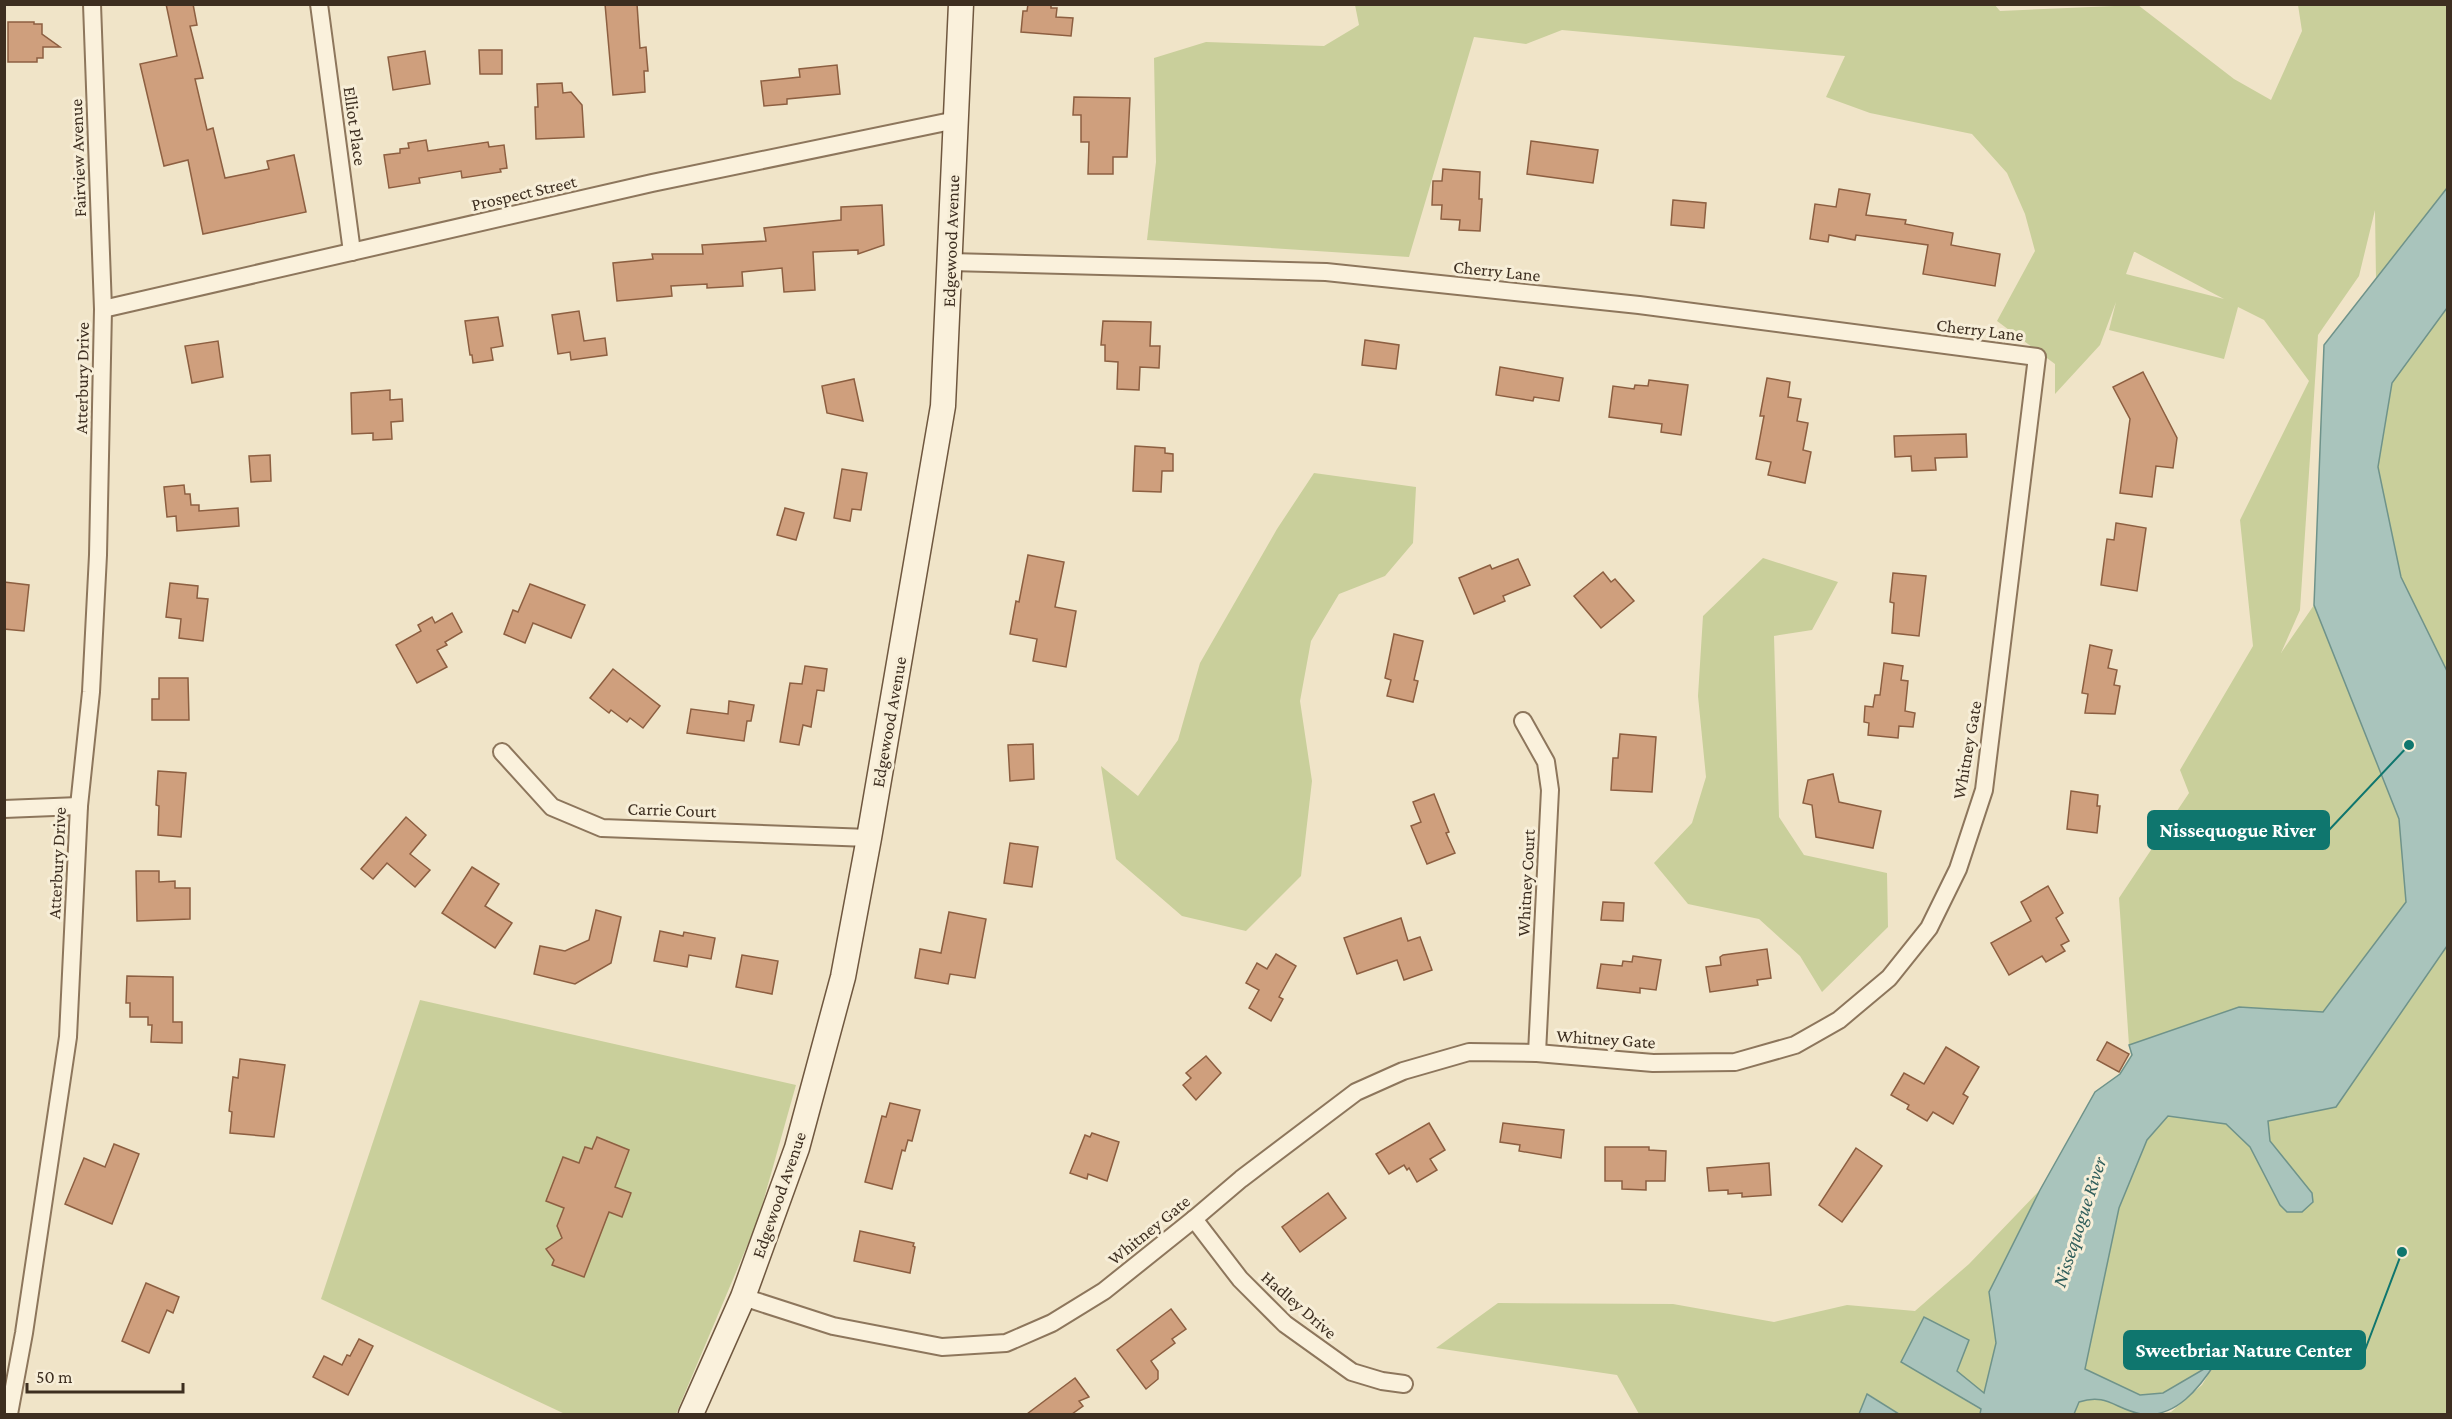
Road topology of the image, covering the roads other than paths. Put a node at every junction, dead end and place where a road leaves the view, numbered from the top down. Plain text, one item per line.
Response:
1 (92, 4) edge
2 (319, 4) edge
3 (961, 4) edge
4 (956, 120) junction
5 (352, 252) junction
6 (950, 262) junction
7 (103, 309) junction
8 (2037, 357) joint
9 (1523, 721) dead end
10 (502, 752) dead end
11 (79, 806) junction
12 (4, 809) edge
13 (869, 837) junction
14 (1537, 1053) junction
15 (1194, 1220) junction
16 (743, 1297) junction
17 (1404, 1384) dead end
18 (9, 1414) edge
19 (691, 1414) edge

1 - 7 street, Fairview Avenue
2 - 5 street, Elliot Place
3 - 4 main road, Edgewood Avenue
4 - 5 street, Prospect Street
4 - 6 main road, Edgewood Avenue
5 - 7 street, Prospect Street
6 - 8 street, Cherry Lane
6 - 13 main road, Edgewood Avenue
7 - 11 street, Atterbury Drive
8 - 14 street, Whitney Gate
9 - 14 street, Whitney Court
10 - 13 street, Carrie Court
11 - 12 street
11 - 18 street, Atterbury Drive
13 - 16 main road, Edgewood Avenue
14 - 15 street, Whitney Gate
15 - 16 street, Whitney Gate
15 - 17 street, Hadley Drive
16 - 19 main road, Edgewood Avenue

